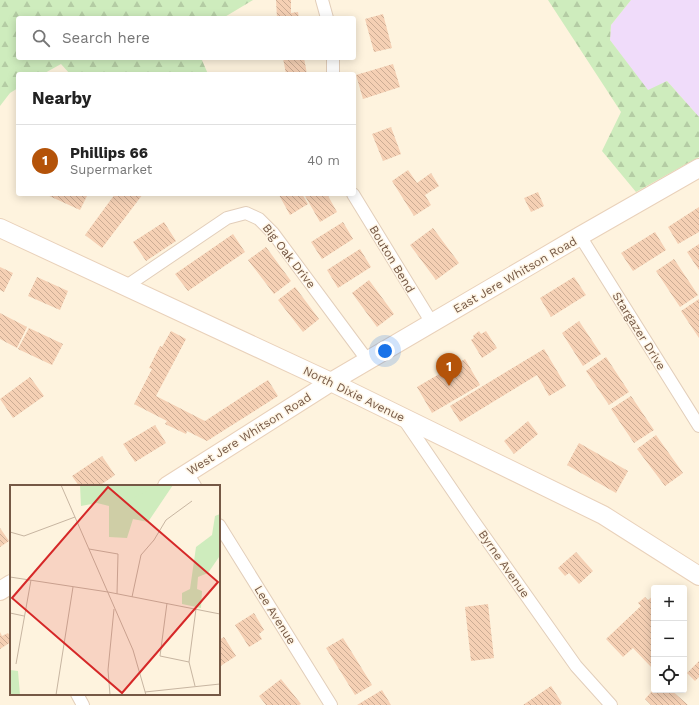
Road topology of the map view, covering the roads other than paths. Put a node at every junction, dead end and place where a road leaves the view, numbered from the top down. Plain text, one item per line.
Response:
1 (322, 0) edge
2 (326, 16) edge
3 (333, 60) edge
4 (333, 72) edge
5 (699, 168) edge
6 (354, 196) edge
7 (0, 228) edge
8 (580, 236) junction
9 (125, 287) junction
10 (432, 323) junction
11 (368, 361) junction
12 (331, 382) junction
13 (402, 417) junction
14 (699, 426) edge
15 (191, 480) edge
16 (171, 485) edge
17 (220, 527) edge
18 (699, 576) edge
19 (10, 585) edge
20 (0, 591) edge
21 (78, 695) edge
22 (83, 705) edge
23 (331, 705) edge
24 (611, 705) edge

1 - 2 street
3 - 4 street
5 - 8 street, East Jere Whitson Road
6 - 10 street, Bouton Bend
7 - 9 street, North Dixie Avenue
8 - 10 street, East Jere Whitson Road
8 - 14 street, Stargazer Drive
9 - 11 street, Big Oak Drive
9 - 12 street, North Dixie Avenue
10 - 11 street, East Jere Whitson Road
11 - 12 street, East Jere Whitson Road
12 - 13 street, North Dixie Avenue
12 - 15 street, West Jere Whitson Road
13 - 18 street, North Dixie Avenue
13 - 24 street, Byrne Avenue
15 - 16 street, West Jere Whitson Road
17 - 23 street, Lee Avenue
19 - 20 street
21 - 22 street

